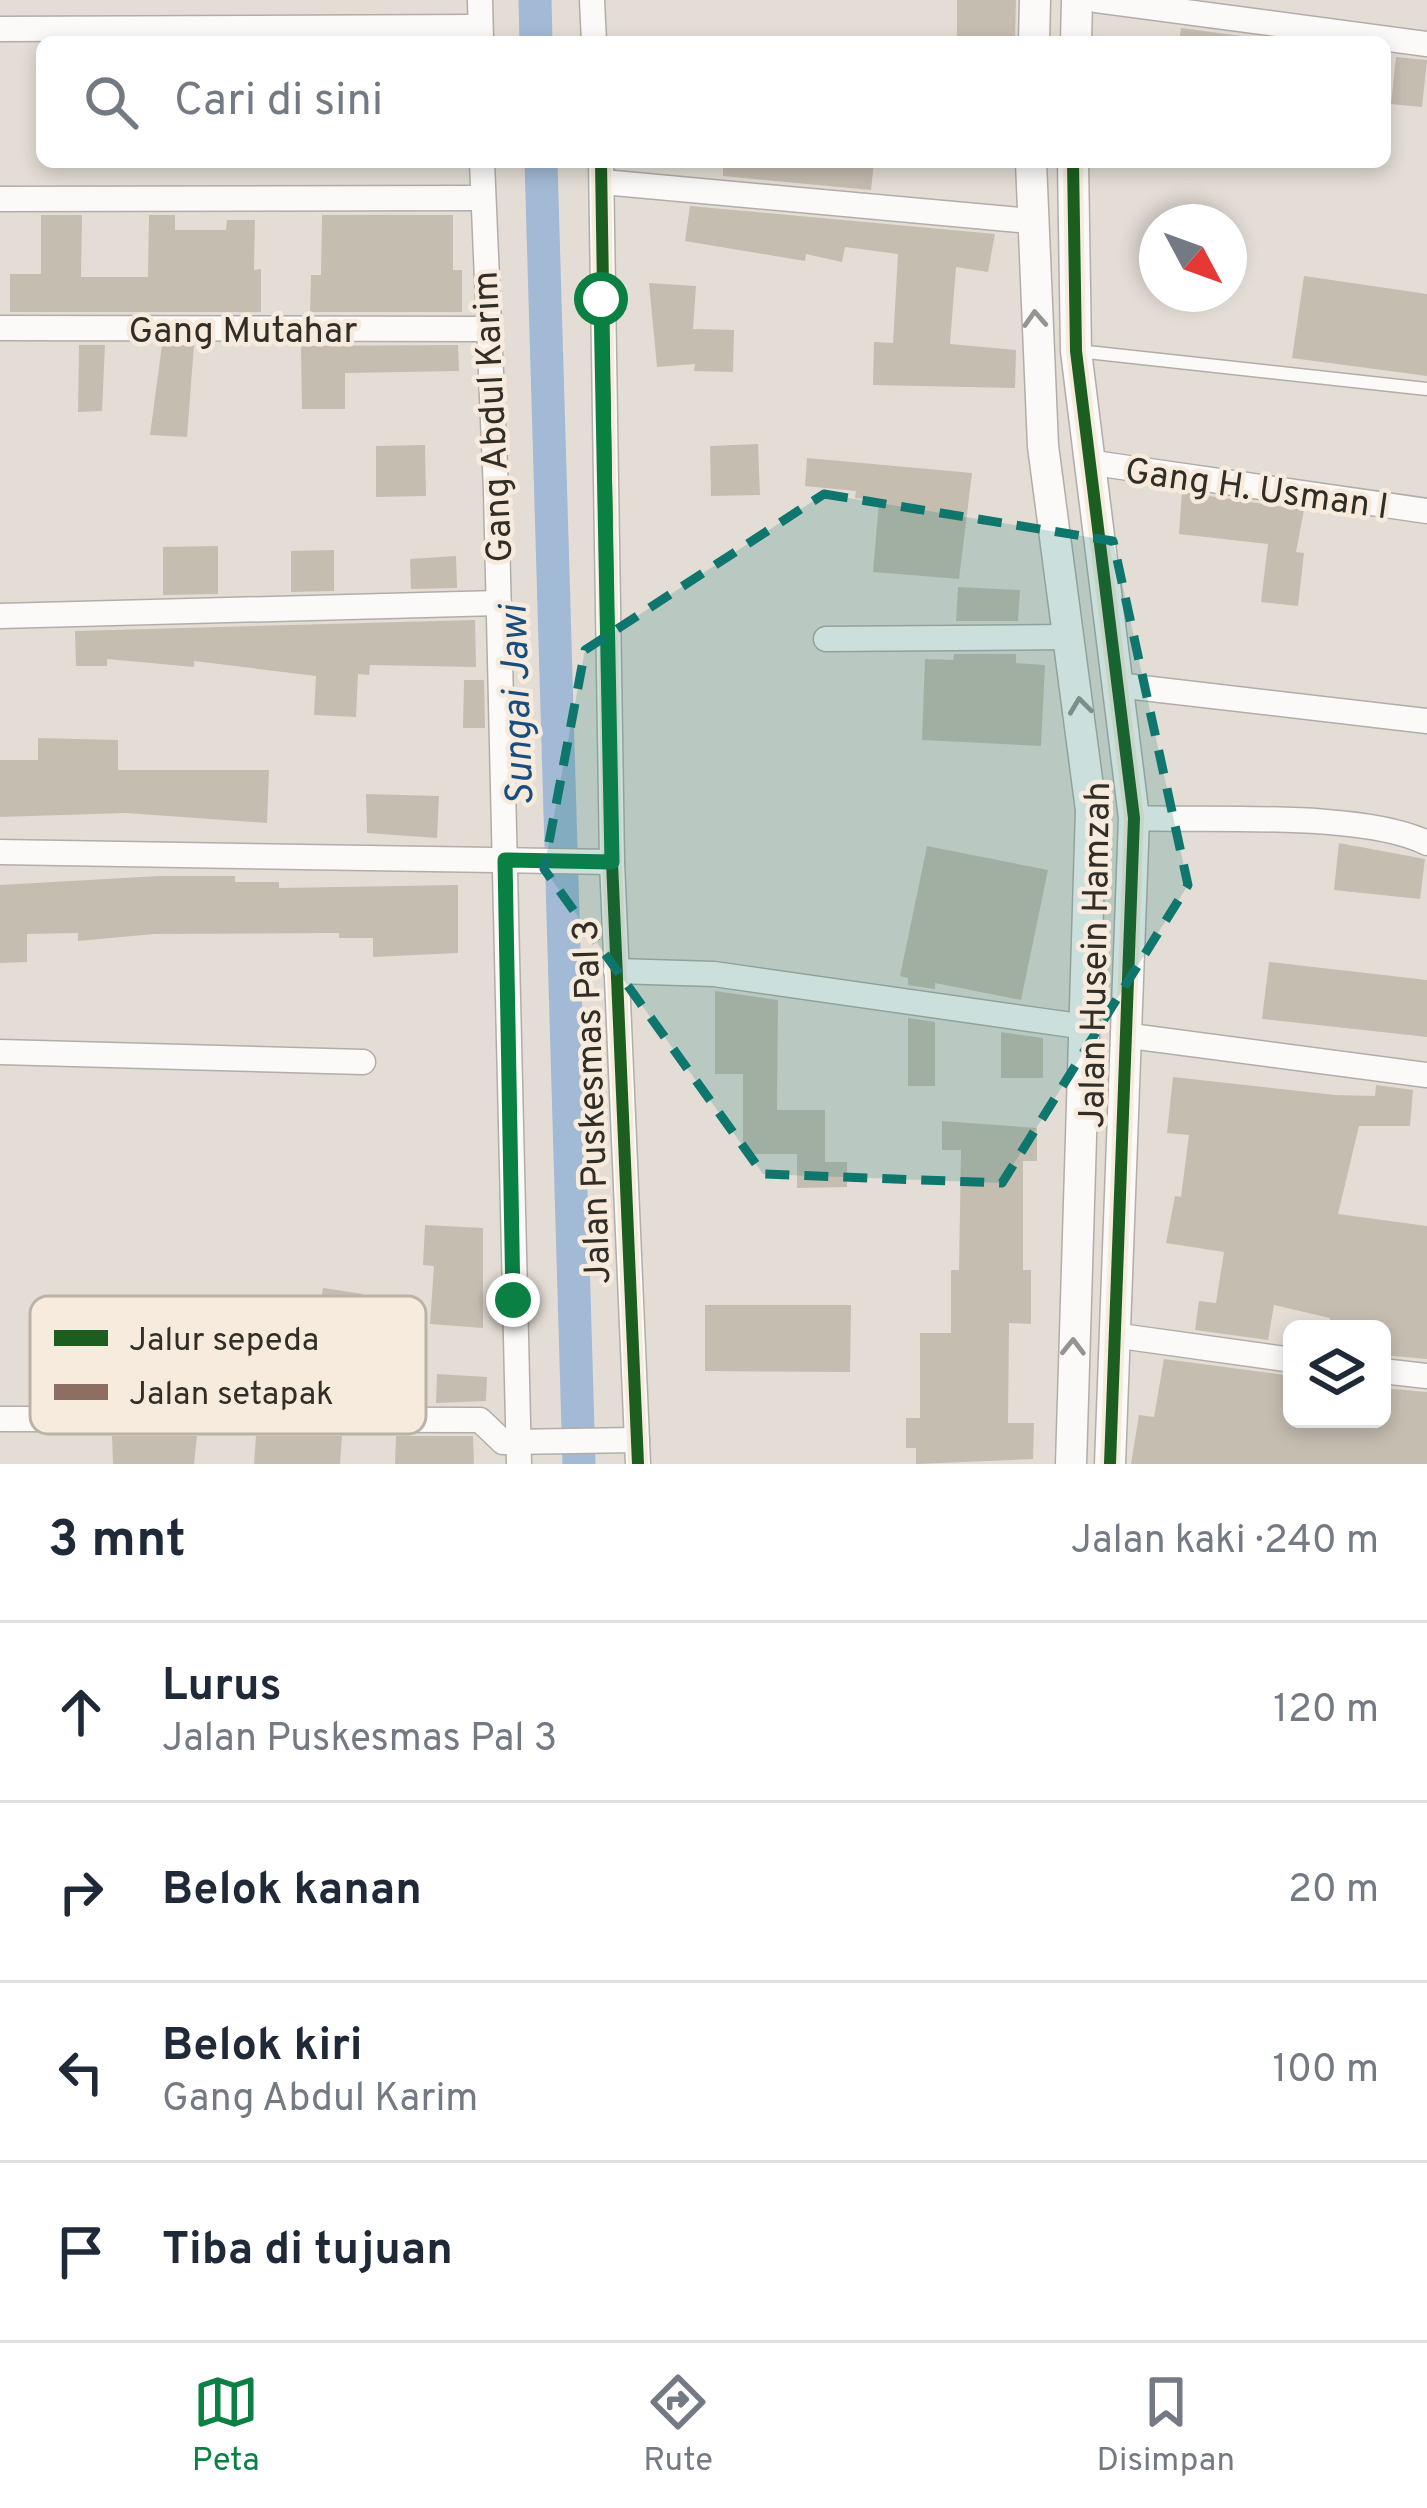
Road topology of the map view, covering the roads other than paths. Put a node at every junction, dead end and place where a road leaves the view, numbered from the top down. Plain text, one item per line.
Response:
1 (480, 0) edge
2 (592, 0) edge
3 (1035, 0) edge
4 (1077, 0) edge
5 (1096, 0) edge
6 (0, 29) edge
7 (480, 34) edge
8 (594, 36) edge
9 (1034, 36) edge
10 (1076, 36) edge
11 (1367, 36) edge
12 (1391, 39) edge
13 (1427, 44) edge
14 (482, 168) edge
15 (1031, 168) edge
16 (1073, 168) edge
17 (602, 172) edge
18 (483, 198) junction
19 (0, 200) edge
20 (1030, 221) junction
21 (0, 328) edge
22 (486, 329) junction
23 (1076, 351) junction
24 (1427, 389) edge
25 (1087, 462) junction
26 (1427, 511) edge
27 (499, 603) junction
28 (0, 616) edge
29 (1070, 637) junction
30 (826, 638) dead end
31 (1117, 686) junction
32 (1427, 722) edge
33 (1134, 818) junction
34 (1427, 843) edge
35 (0, 852) edge
36 (513, 859) junction
37 (601, 861) junction
38 (616, 971) junction
39 (1086, 1027) junction
40 (1123, 1036) junction
41 (0, 1052) edge
42 (362, 1062) dead end
43 (1427, 1075) edge
44 (1113, 1335) junction
45 (1283, 1359) edge
46 (1391, 1371) edge
47 (1427, 1376) edge
48 (0, 1419) edge
49 (30, 1419) edge
50 (426, 1420) edge
51 (638, 1452) edge
52 (519, 1453) edge
53 (1071, 1464) edge
54 (1110, 1464) edge

1 - 7 street
2 - 8 street
3 - 9 street
4 - 10 street
5 - 11 street
6 - 7 street
12 - 13 street
14 - 18 street, Gang Abdul Karim
15 - 20 street, Jalan Husein Hamzah
16 - 23 street, Jalan Husein Hamzah
17 - 20 street
17 - 37 street, Jalan Puskesmas Pal 3
18 - 19 street
18 - 22 street, Gang Abdul Karim
29 -> 20 street, Jalan Husein Hamzah
21 - 22 street, Gang Mutahar
22 - 27 street, Gang Abdul Karim
23 - 24 lane
23 - 25 street, Jalan Husein Hamzah
25 - 26 street, Gang H. Usman I
25 - 31 street, Jalan Husein Hamzah
27 - 28 street
27 - 36 street, Gang Abdul Karim
29 - 30 street
39 -> 29 street, Jalan Husein Hamzah
31 - 32 street
31 - 33 street, Jalan Husein Hamzah
33 - 34 street
33 - 40 street, Jalan Husein Hamzah
35 - 36 street
36 - 37 street
36 - 52 street, Gang Abdul Karim
37 - 38 street, Jalan Puskesmas Pal 3
38 - 39 street
38 - 51 street, Jalan Puskesmas Pal 3
53 -> 39 street, Jalan Husein Hamzah
40 - 43 street
40 - 44 street, Jalan Husein Hamzah
41 - 42 street
44 - 45 street
44 - 54 street, Jalan Husein Hamzah
46 - 47 street
48 - 49 street
50 - 52 street
51 - 52 street

